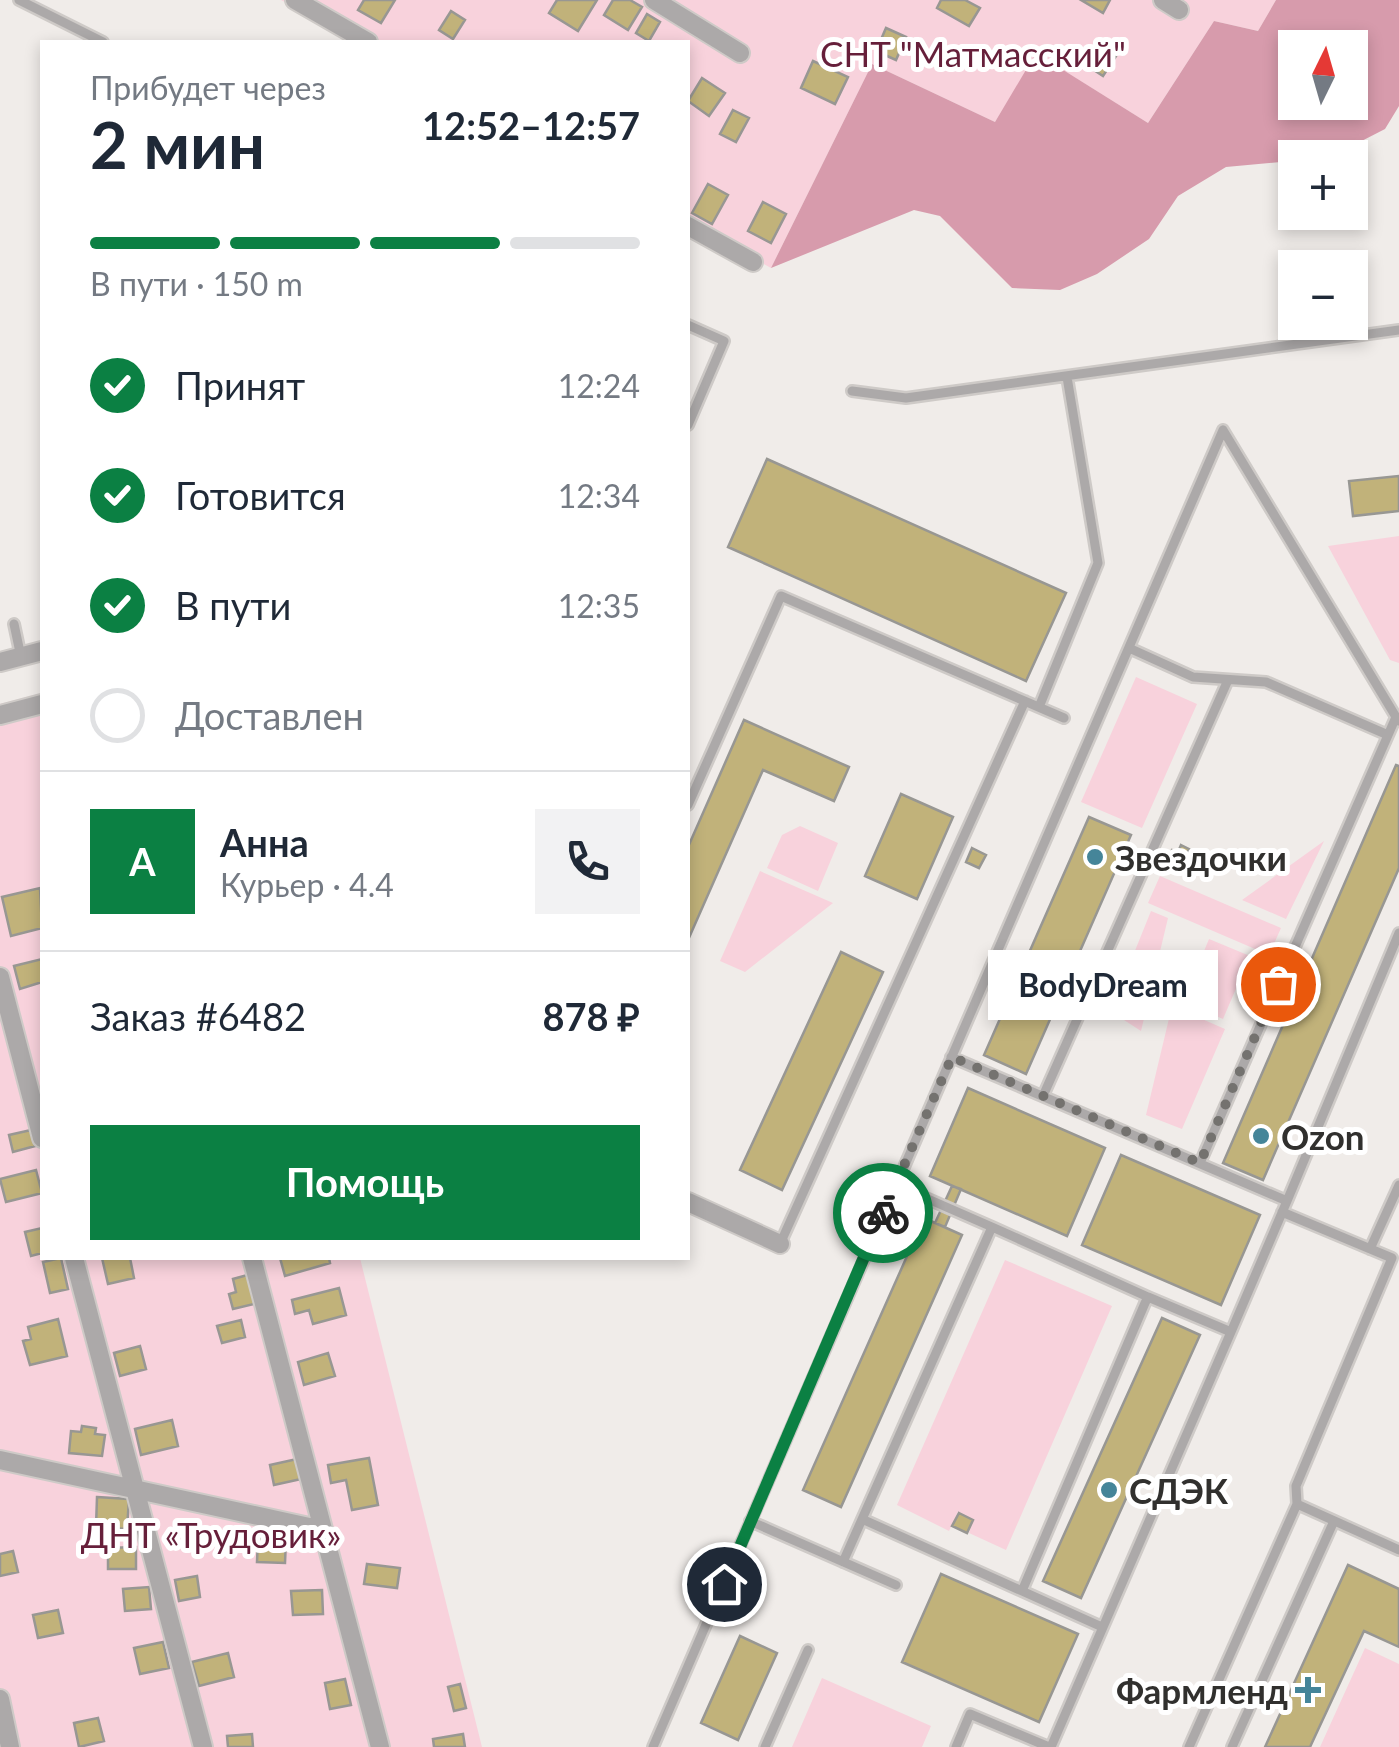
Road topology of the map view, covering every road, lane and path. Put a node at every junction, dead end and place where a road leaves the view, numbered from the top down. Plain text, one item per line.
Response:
1 (20, 0) edge
2 (295, 0) edge
3 (654, 0) edge
4 (99, 40) edge
5 (365, 40) edge
6 (740, 53) dead end
7 (690, 227) edge
8 (753, 262) dead end
9 (690, 327) edge
10 (1399, 330) edge
11 (1067, 377) junction
12 (852, 390) dead end
13 (690, 420) edge
14 (14, 624) dead end
15 (1129, 648) junction
16 (40, 651) edge
17 (21, 656) junction
18 (0, 662) edge
19 (1228, 680) junction
20 (1025, 701) junction
21 (40, 705) edge
22 (1038, 707) junction
23 (0, 715) edge
24 (1064, 718) dead end
25 (1397, 719) edge
26 (1388, 735) junction
27 (690, 801) edge
28 (1399, 934) edge
29 (0, 977) edge
30 (952, 1057) junction
31 (1043, 1096) junction
32 (40, 1130) edge
33 (1200, 1163) junction
34 (896, 1185) junction
35 (1399, 1185) edge
36 (1287, 1201) junction
37 (690, 1203) edge
38 (1282, 1212) junction
39 (992, 1228) junction
40 (780, 1244) joint
41 (1370, 1249) junction
42 (75, 1260) edge
43 (253, 1260) edge
44 (1148, 1297) junction
45 (1231, 1332) junction
46 (0, 1460) edge
47 (136, 1491) junction
48 (1297, 1504) junction
49 (862, 1519) junction
50 (750, 1520) junction
51 (1334, 1521) junction
52 (323, 1530) junction
53 (1399, 1550) edge
54 (843, 1562) junction
55 (896, 1586) dead end
56 (1022, 1591) junction
57 (1102, 1626) junction
58 (808, 1650) dead end
59 (0, 1699) edge
60 (10, 1747) edge
61 (203, 1747) edge
62 (380, 1747) edge
63 (653, 1747) edge
64 (765, 1747) edge
65 (956, 1747) edge
66 (1050, 1747) edge
67 (1190, 1747) edge
68 (1232, 1747) edge

1 - 4 lane
2 - 5 street
3 - 6 street
7 - 8 street
9 - 13 lane
10 - 11 lane
11 - 12 lane
11 - 22 lane
14 - 17 lane
15 - 19 lane
15 - 25 lane
15 - 30 lane
16 - 17 street
17 - 18 street
19 - 26 lane
19 - 31 lane
20 - 22 lane
20 - 27 lane
20 - 40 lane
21 - 23 street
22 - 24 lane
25 - 26 lane
26 - 33 lane
28 - 36 lane
29 - 32 street
30 - 31 lane
30 - 34 lane
31 - 33 lane
33 - 36 lane
34 - 39 lane
34 - 50 lane
35 - 41 lane
36 - 38 lane
37 - 40 street
38 - 41 lane
38 - 45 lane
39 - 44 lane
39 - 49 lane
41 - 48 lane
42 - 47 street
43 - 52 street
44 - 45 lane
44 - 56 lane
45 - 57 lane
46 - 47 street
47 - 52 street
47 - 61 street
48 - 51 lane
48 - 67 lane
49 - 54 lane
49 - 56 lane
50 - 54 lane
50 - 63 lane
51 - 53 lane
51 - 68 lane
52 - 62 street
54 - 55 lane
56 - 57 lane
57 - 66 lane
58 - 64 lane
59 - 60 street
65 - 66 lane

